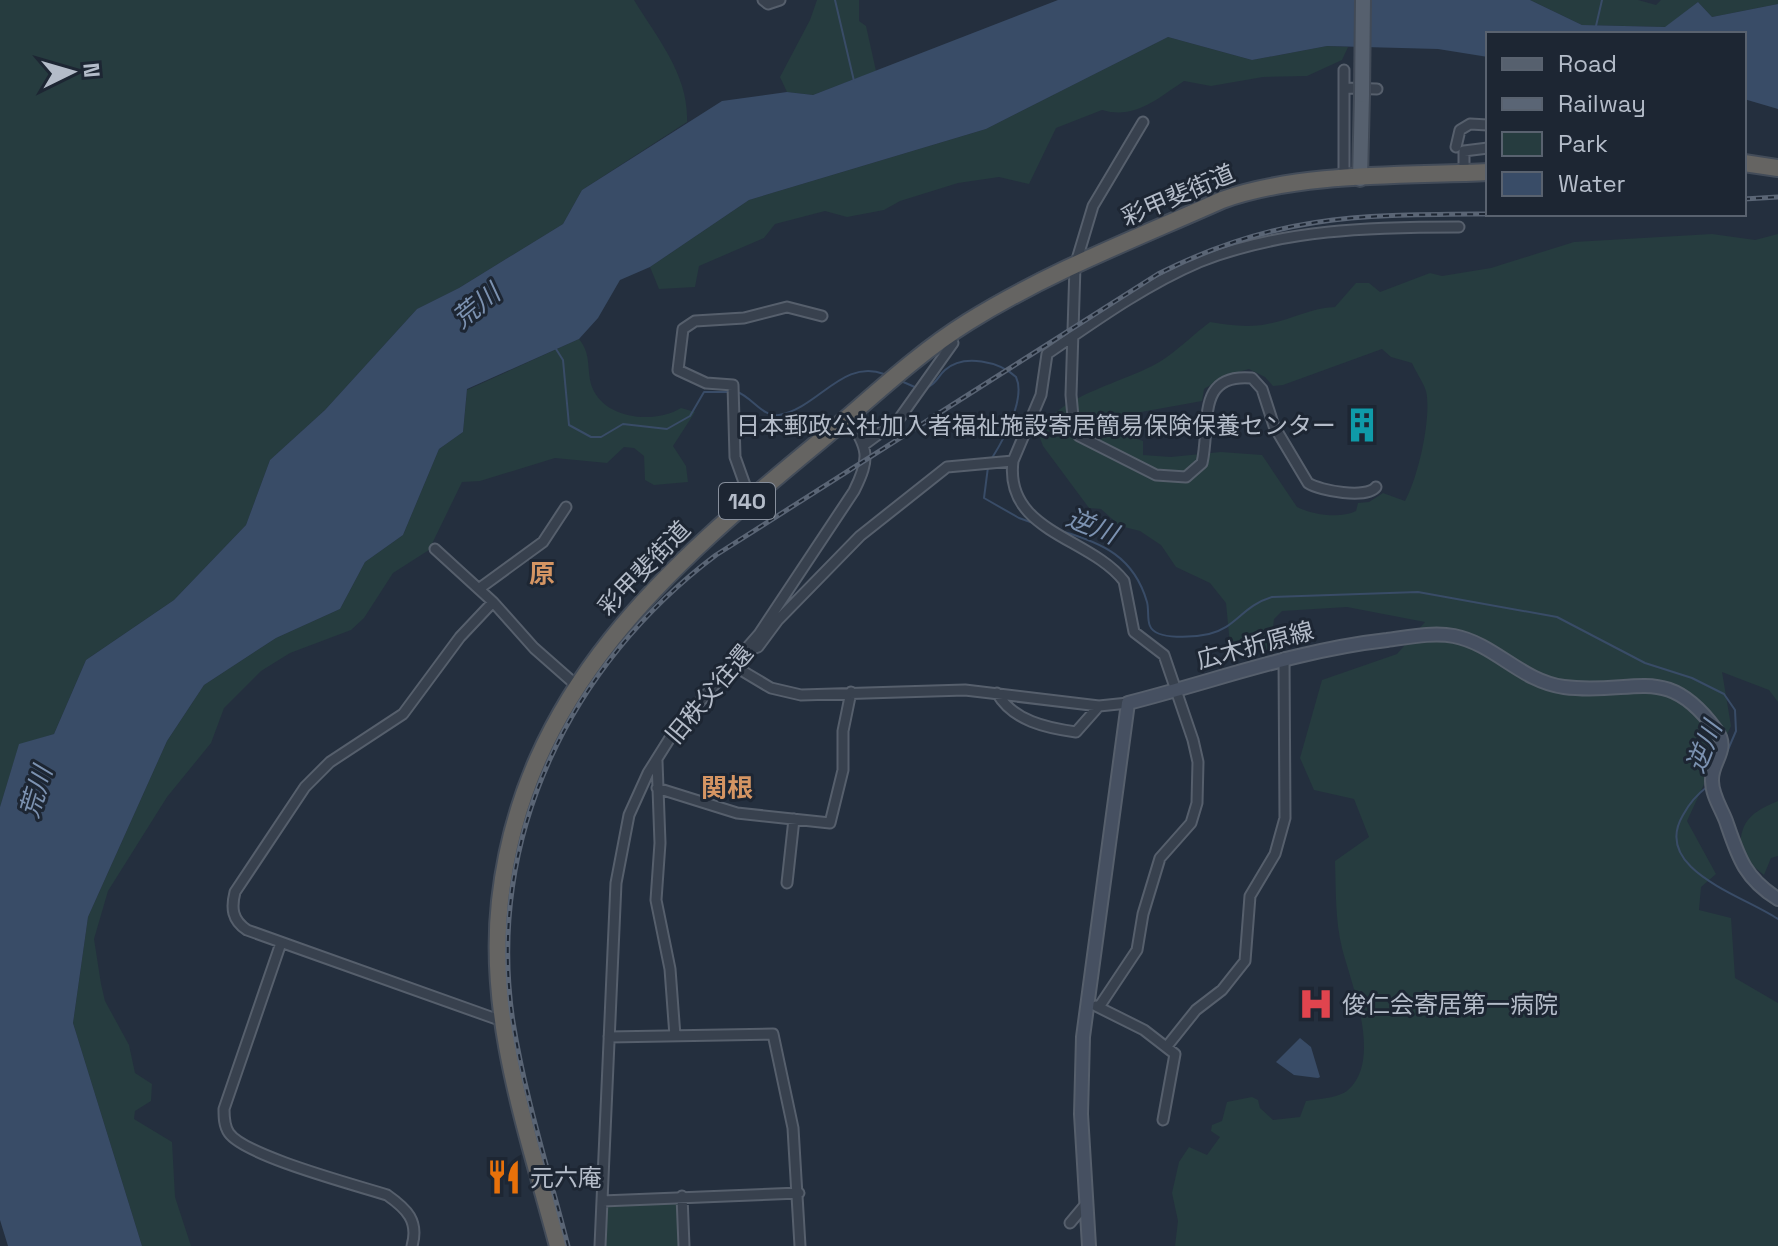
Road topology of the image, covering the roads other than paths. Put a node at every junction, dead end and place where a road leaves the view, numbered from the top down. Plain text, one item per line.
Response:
1 (763, 0) edge
2 (780, 0) edge
3 (1363, 0) edge
4 (1344, 70) dead end
5 (1344, 88) junction
6 (1370, 92) junction
7 (1143, 122) dead end
8 (1486, 125) edge
9 (1456, 147) dead end
10 (1486, 148) edge
11 (1746, 163) edge
12 (1778, 168) edge
13 (1486, 172) edge
14 (1464, 173) junction
15 (1352, 179) junction
16 (1459, 227) dead end
17 (1075, 266) junction
18 (822, 316) dead end
19 (1073, 336) junction
20 (953, 343) dead end
21 (848, 418) junction
22 (865, 444) junction
23 (1013, 461) junction
24 (1376, 487) dead end
25 (750, 499) junction
26 (566, 507) dead end
27 (435, 549) dead end
28 (480, 588) junction
29 (493, 602) junction
30 (746, 651) junction
31 (1284, 658) junction
32 (734, 666) junction
33 (576, 685) junction
34 (1176, 689) junction
35 (851, 692) junction
36 (997, 693) junction
37 (1128, 703) junction
38 (1099, 706) junction
39 (657, 758) junction
40 (657, 788) junction
41 (794, 819) junction
42 (787, 883) dead end
43 (1778, 899) edge
44 (281, 943) junction
45 (1093, 1005) junction
46 (502, 1021) junction
47 (675, 1036) junction
48 (609, 1037) junction
49 (1168, 1045) junction
50 (1163, 1120) dead end
51 (799, 1193) junction
52 (682, 1196) junction
53 (602, 1201) junction
54 (1086, 1204) junction
55 (1070, 1223) dead end
56 (412, 1246) edge
57 (558, 1246) edge
58 (600, 1246) edge
59 (684, 1246) edge
60 (800, 1246) edge
61 (1089, 1246) edge

1 - 2 street
3 - 6 main road, bridge
4 - 5 street
5 - 6 street
5 - 15 street
6 - 15 main road
7 - 17 street
8 - 9 street
10 - 14 street
11 - 12 highway
13 - 14 highway, 彩甲斐街道 / 140
14 - 15 highway, 彩甲斐街道 / 140
15 - 17 highway, 彩甲斐街道 / 140
16 - 19 street
17 - 19 street
17 - 21 highway, 彩甲斐街道 / 140
18 - 25 street
19 - 23 street
19 - 24 street
20 - 22 street
21 - 22 street
21 - 25 highway, 彩甲斐街道 / 140
22 - 30 street, 旧秩父往還
23 - 30 street
23 - 34 street
25 - 33 highway, 彩甲斐街道 / 140
26 - 28 street
27 - 28 street
28 - 29 street
29 - 33 street
29 - 44 street
30 - 32 street, 旧秩父往還
31 - 34 main road, 広木折原線
31 - 43 main road, 広木折原線
31 - 49 street
32 - 35 street
32 - 39 street, 旧秩父往還
33 - 46 highway, 彩甲斐街道 / 140
34 - 37 main road, 広木折原線
34 - 45 street
35 - 36 street
35 - 41 street
36 - 38 street
36 - 38 street
37 - 38 street
37 - 45 main road
39 - 40 street
39 - 48 street, 旧秩父往還
40 - 41 street
40 - 47 street
41 - 42 street
44 - 46 street
44 - 56 street
45 - 49 street
45 - 54 main road
46 - 57 highway, 彩甲斐街道 / 140
47 - 48 street
47 - 51 street
48 - 53 street, 旧秩父往還
49 - 50 street
51 - 52 street
51 - 60 street
52 - 53 street
52 - 59 street
53 - 58 street, 旧秩父往還
54 - 55 street
54 - 61 main road

